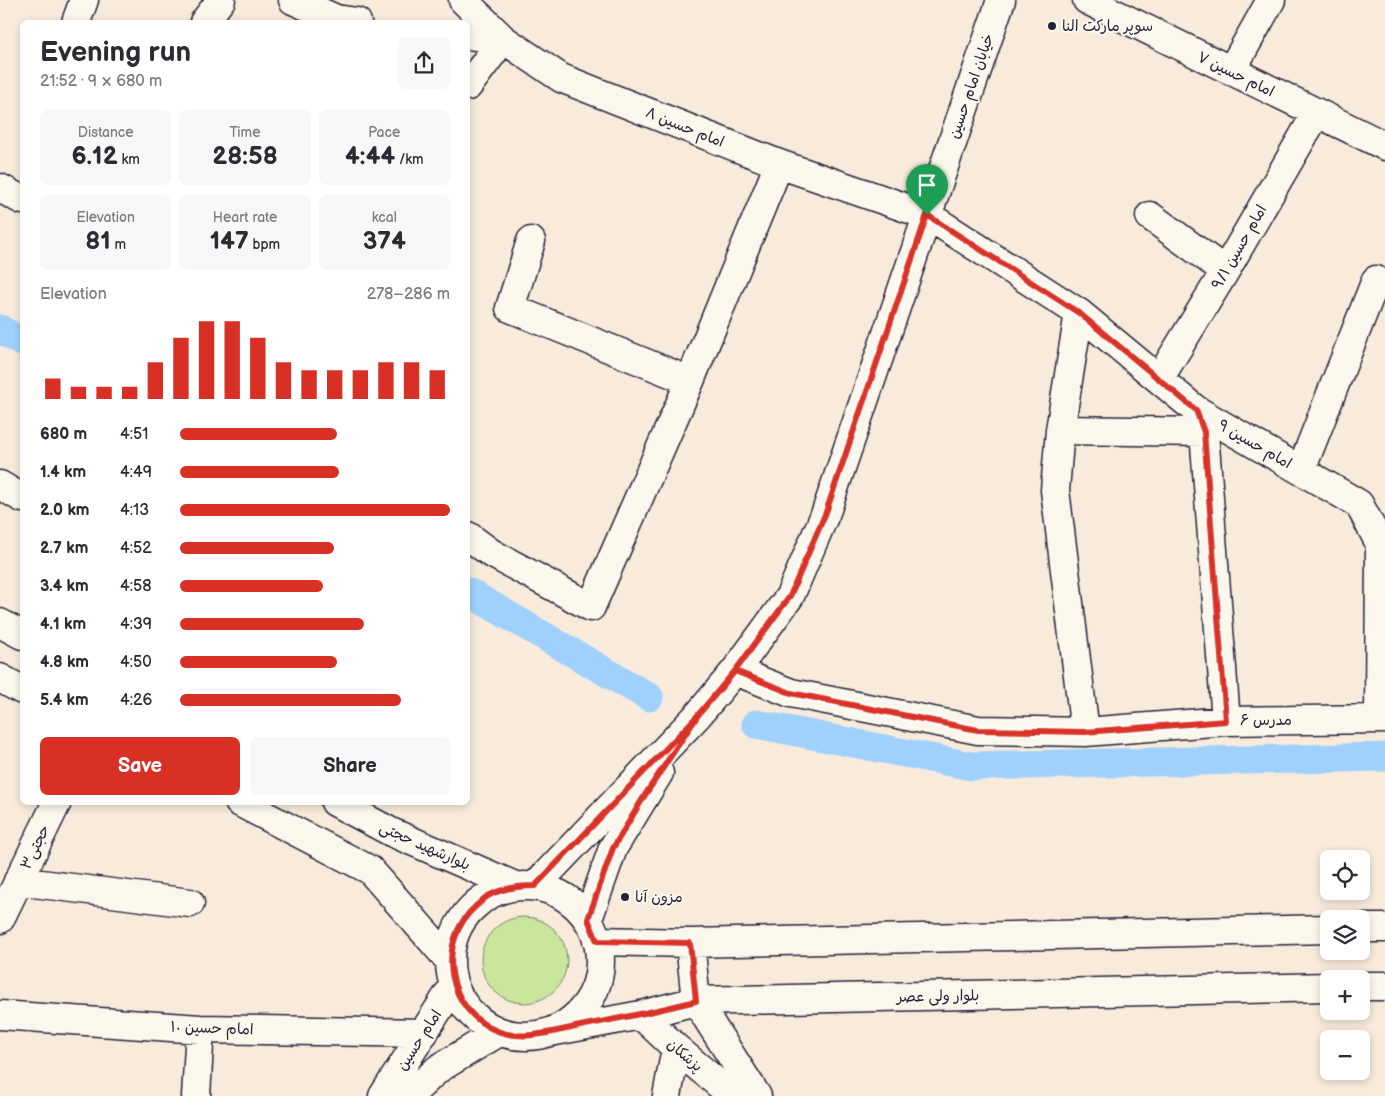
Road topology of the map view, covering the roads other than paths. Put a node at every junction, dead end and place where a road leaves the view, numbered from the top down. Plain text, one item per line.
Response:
1 (84, 0) edge
2 (221, 0) edge
3 (293, 0) edge
4 (463, 0) edge
5 (1001, 0) edge
6 (1087, 0) edge
7 (1272, 0) edge
8 (77, 20) edge
9 (206, 20) edge
10 (343, 20) edge
11 (470, 36) edge
12 (503, 39) junction
13 (1231, 71) junction
14 (470, 83) edge
15 (1316, 114) junction
16 (1385, 146) edge
17 (779, 164) junction
18 (0, 188) edge
19 (20, 199) edge
20 (927, 215) junction
21 (1150, 216) dead end
22 (531, 241) dead end
23 (1225, 271) junction
24 (1376, 280) dead end
25 (1079, 313) junction
26 (1159, 378) junction
27 (690, 382) junction
28 (1200, 421) junction
29 (1060, 430) junction
30 (1301, 470) junction
31 (0, 485) edge
32 (20, 497) edge
33 (470, 537) edge
34 (1382, 538) edge
35 (1382, 578) edge
36 (0, 623) edge
37 (20, 634) edge
38 (735, 671) junction
39 (0, 678) edge
40 (20, 689) edge
41 (698, 715) junction
42 (1382, 719) edge
43 (1226, 721) junction
44 (1085, 732) junction
45 (56, 805) edge
46 (244, 805) edge
47 (341, 805) edge
48 (18, 881) junction
49 (525, 886) junction
50 (190, 903) dead end
51 (0, 919) edge
52 (1370, 928) edge
53 (1385, 928) edge
54 (1320, 929) edge
55 (593, 930) junction
56 (690, 943) junction
57 (452, 973) junction
58 (1370, 986) edge
59 (1385, 986) edge
60 (1320, 987) edge
61 (696, 1001) junction
62 (641, 1014) junction
63 (0, 1015) edge
64 (200, 1029) junction
65 (499, 1032) junction
66 (550, 1032) junction
67 (424, 1033) junction
68 (676, 1048) junction
69 (196, 1096) edge
70 (383, 1096) edge
71 (409, 1096) edge
72 (667, 1096) edge
73 (729, 1096) edge
74 (757, 1096) edge

1 - 8 street
2 - 9 street
3 - 10 street
4 - 12 street, امام حسین ۸
5 - 20 street, خیابان امام حسین
6 - 13 street, امام حسین ۷
7 - 13 street
11 - 12 street
12 - 14 street
12 - 17 street, امام حسین ۸
13 - 15 street, امام حسین ۷
15 - 16 street, امام حسین ۷
15 - 23 street, امام حسین ۹/۱
17 - 20 street, امام حسین ۸
17 - 27 street
18 - 19 street
20 - 25 street, امام حسین ۹
20 - 38 street, خیابان امام حسین
21 - 23 street
22 - 27 street
23 - 26 street, امام حسین ۹/۱
24 - 30 street
25 - 26 street, امام حسین ۹
25 - 29 street
26 - 28 street, امام حسین ۹
27 - 33 street
28 - 29 street
28 - 30 street, امام حسین ۹
28 - 43 street
29 - 44 street
30 - 34 street, امام حسین ۹
31 - 32 street
34 - 35 street, امام حسین ۹
35 - 42 street, امام حسین ۹
36 - 37 street
38 - 41 street, خیابان امام حسین
38 - 44 street, مدرس ۶
39 - 40 street
41 - 49 street, خیابان امام حسین
41 - 55 street, خیابان امام حسین
42 - 43 street, مدرس ۶
43 - 44 street, مدرس ۶
45 - 48 street, حجتی۳
46 - 57 street
47 - 49 street, بلوارشهید حجتی
48 - 50 street
48 - 51 street, حجتی۳
49 - 55 street
49 - 57 street
52 - 53 street
54 - 56 street
55 - 56 street
55 - 66 street
56 - 61 street
57 - 65 street
57 - 67 street, امام حسین
58 - 59 street
60 - 61 street, بلوار ولی عصر
61 - 62 street, بلوار ولی عصر
61 - 74 street
62 - 66 street, بلوار ولی عصر
62 - 68 street, پزشکان
63 - 64 street, ۱۰ امام حسین
64 - 67 street, ۱۰ امام حسین
64 - 69 street
65 - 66 street
65 - 71 street, امام حسین
67 - 70 street, امام حسین
68 - 72 street
68 - 73 street, پزشکان

